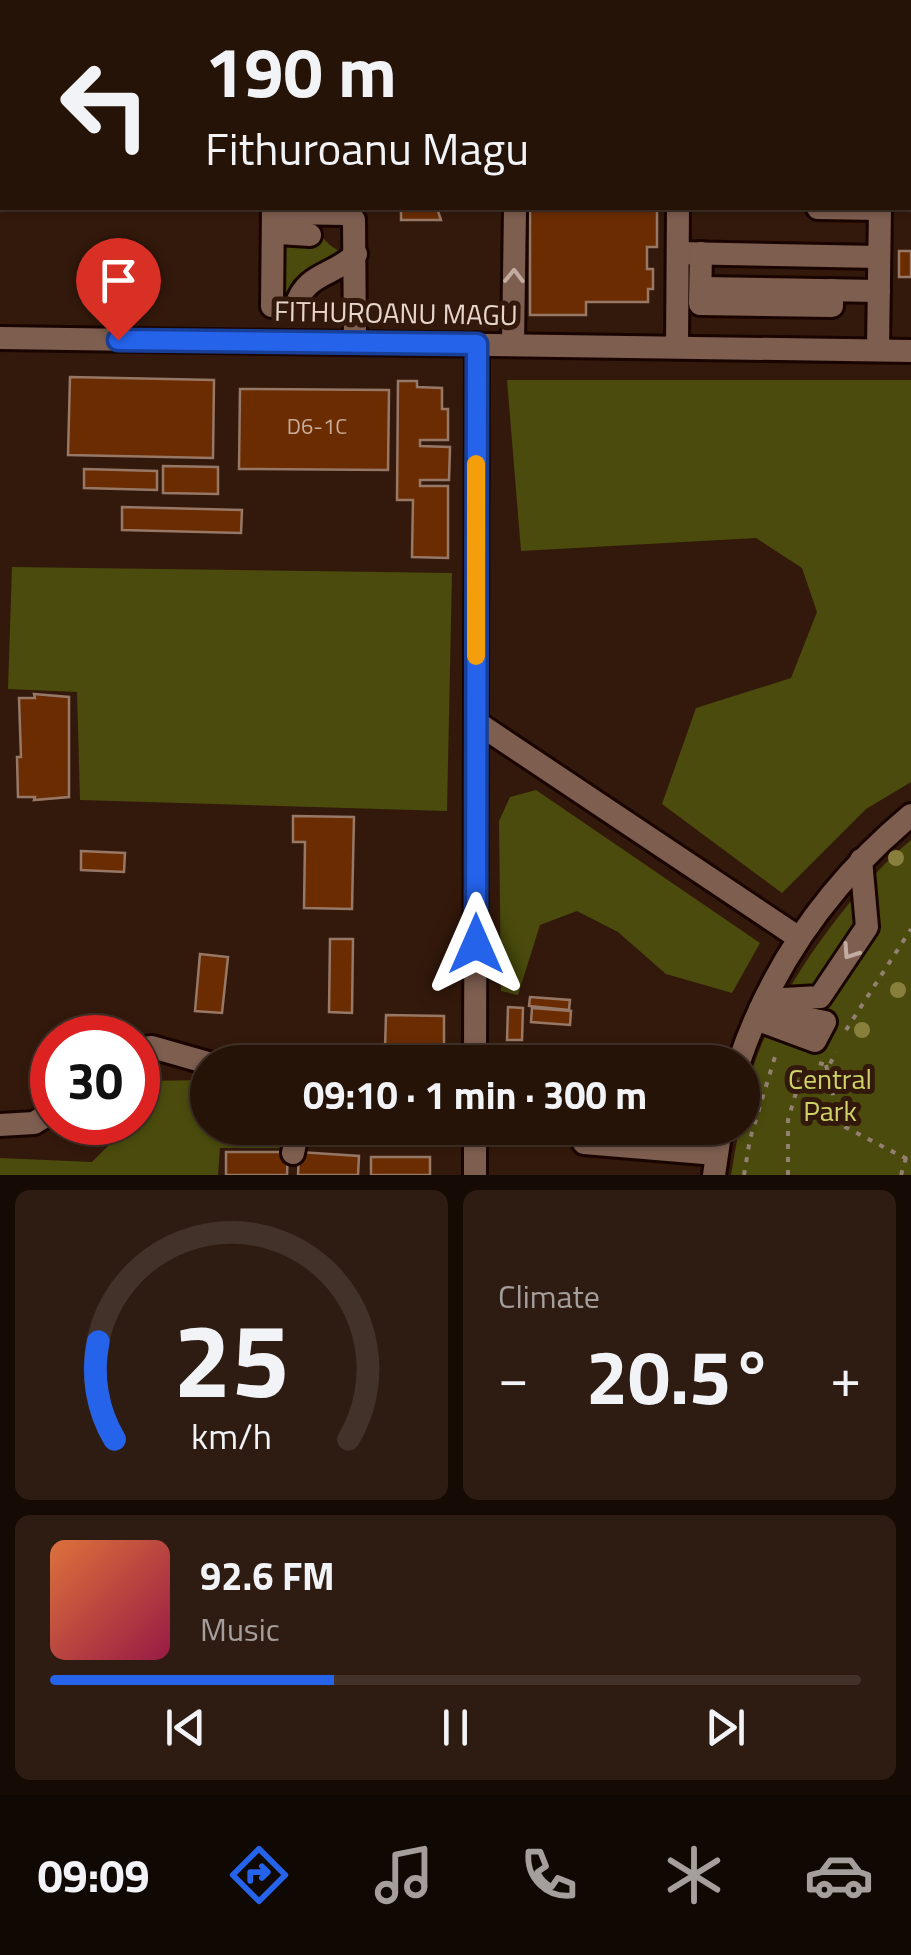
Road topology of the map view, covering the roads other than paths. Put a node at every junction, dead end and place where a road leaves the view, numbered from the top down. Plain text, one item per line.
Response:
1 (515, 210) edge
2 (679, 210) edge
3 (880, 210) edge
4 (270, 227) edge
5 (310, 235) dead end
6 (880, 251) junction
7 (356, 254) junction
8 (692, 262) junction
9 (879, 290) junction
10 (0, 338) edge
11 (354, 343) junction
12 (477, 344) junction
13 (512, 344) junction
14 (677, 347) junction
15 (878, 350) junction
16 (911, 351) edge
17 (476, 722) junction
18 (911, 814) edge
19 (862, 860) junction
20 (799, 938) junction
21 (760, 1009) junction
22 (804, 1037) road end
23 (475, 1045) edge
24 (746, 1045) edge
25 (160, 1049) edge
26 (190, 1058) edge
27 (30, 1123) edge
28 (0, 1126) edge
29 (294, 1145) edge
30 (475, 1145) edge
31 (591, 1145) edge
32 (292, 1153) dead end
33 (715, 1164) edge
34 (475, 1175) edge

13 -> 1 street
2 - 8 street
3 - 6 street
4 - 5 street
4 - 7 street
4 - 7 street
6 - 8 street
6 - 9 street
7 - 11 street
8 - 9 street
8 - 14 street
9 - 15 street
10 - 11 street, FITHUROANU MAGU
11 - 12 street, FITHUROANU MAGU
12 - 13 street, FITHUROANU MAGU
12 - 17 street
13 - 14 street, FITHUROANU MAGU
14 - 15 street, FITHUROANU MAGU
15 - 16 street, FITHUROANU MAGU
17 - 20 street
17 - 23 street
18 - 19 street
19 - 20 street
19 -> 21 street
20 - 21 street
21 - 22 street
21 - 24 street
25 - 26 street
27 - 28 street
29 - 32 street
30 - 34 street
31 - 33 street

